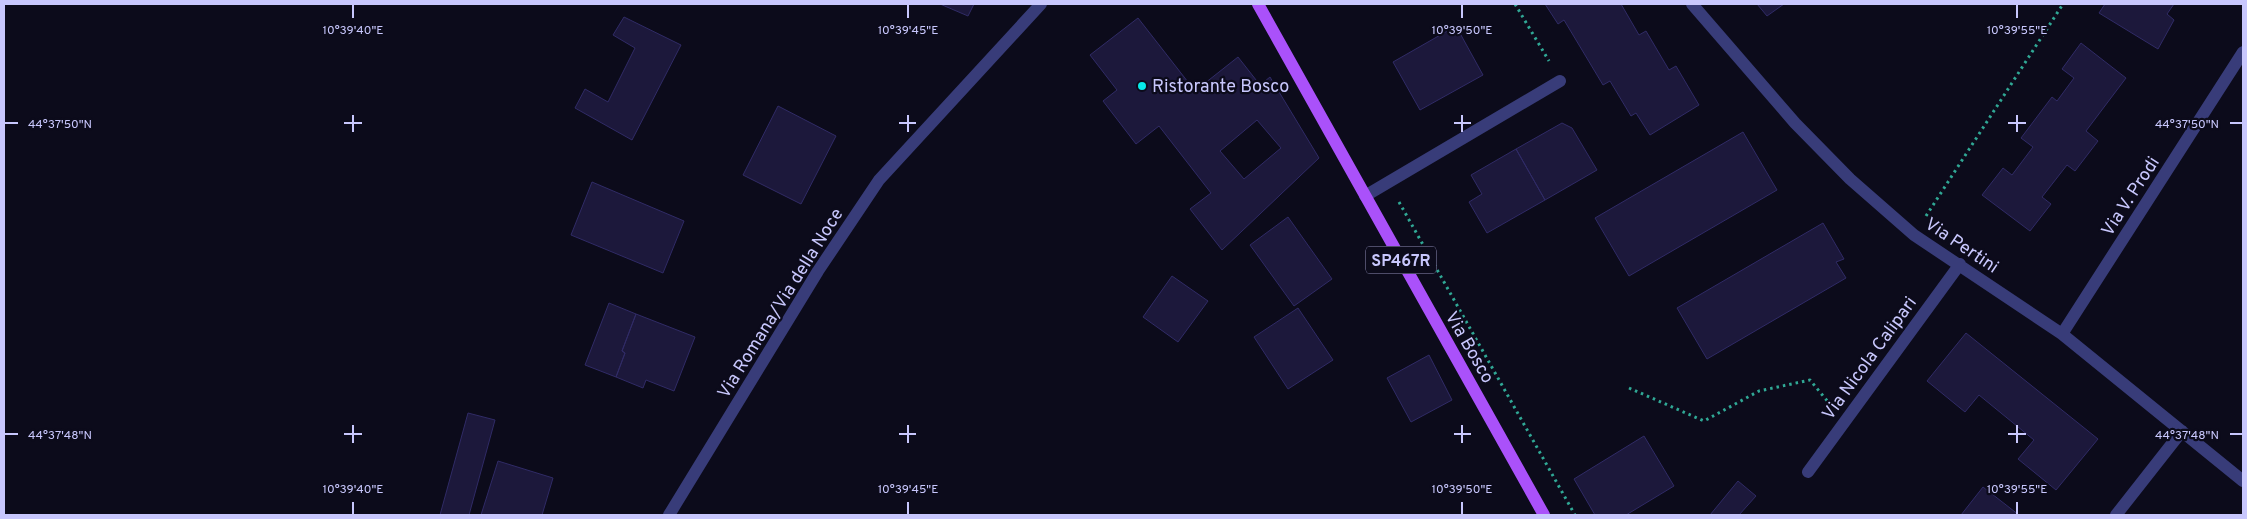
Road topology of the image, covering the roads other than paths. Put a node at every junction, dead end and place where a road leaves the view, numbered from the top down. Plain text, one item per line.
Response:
1 (1041, 4) edge
2 (1258, 4) edge
3 (1692, 4) edge
4 (2243, 52) edge
5 (1560, 81) road end
6 (1365, 196) junction
7 (1960, 264) junction
8 (2062, 334) junction
9 (2182, 431) junction
10 (1808, 472) dead end
11 (2243, 481) edge
12 (669, 515) edge
13 (1544, 515) edge
14 (2116, 515) edge

1 - 12 street, Via Romana/Via della Noce
2 - 6 main road, Via Bosco / SP467R
3 - 7 street, Via Pertini
4 - 8 street, Via V. Prodi
5 - 6 street
6 - 13 main road, Via Bosco / SP467R
7 - 8 street, Via Pertini
7 - 10 street, Via Nicola Calipari
8 - 9 street, Via Pertini
9 - 11 street, Via Pertini
9 - 14 street

